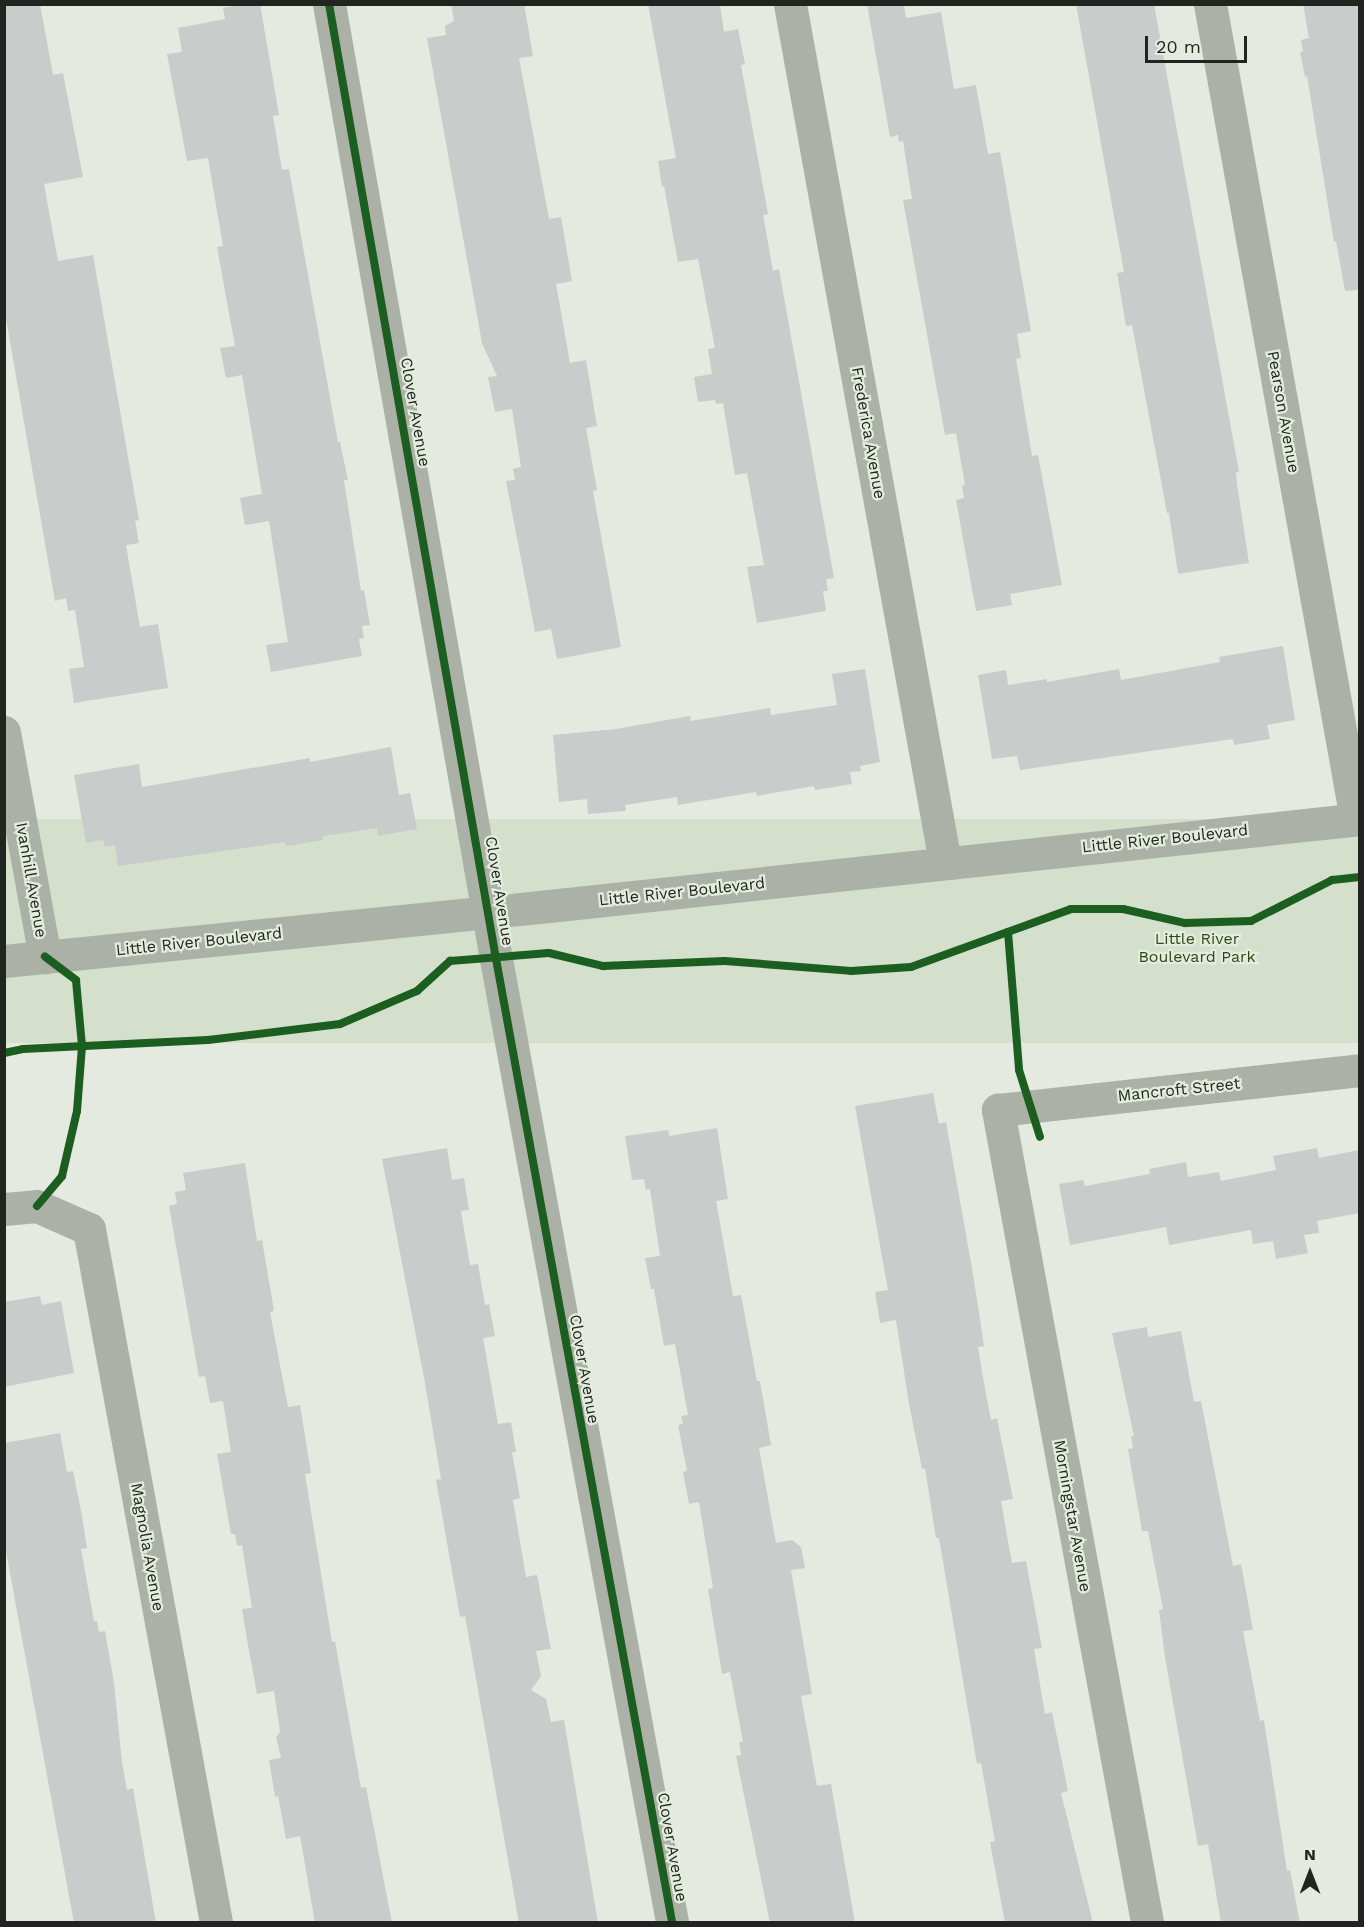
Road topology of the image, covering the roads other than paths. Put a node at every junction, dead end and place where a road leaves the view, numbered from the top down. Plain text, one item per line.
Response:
1 (329, 4) edge
2 (790, 4) edge
3 (1210, 4) edge
4 (4, 732) edge
5 (1358, 819) edge
6 (945, 862) junction
7 (490, 913) junction
8 (45, 957) junction
9 (4, 961) edge
10 (1359, 1070) edge
11 (998, 1110) joint
12 (4, 1209) edge
13 (216, 1923) edge
14 (672, 1923) edge
15 (1147, 1923) edge

1 - 7 street, Clover Avenue
2 - 6 street, Frederica Avenue
3 - 5 street, Pearson Avenue
4 - 8 street, Ivanhill Avenue
5 - 6 street, Little River Boulevard
6 - 7 street, Little River Boulevard
7 - 8 street, Little River Boulevard
7 - 14 street, Clover Avenue
8 - 9 street, Little River Boulevard
10 - 11 street, Mancroft Street
11 - 15 street, Morningstar Avenue
12 - 13 street, Magnolia Avenue

